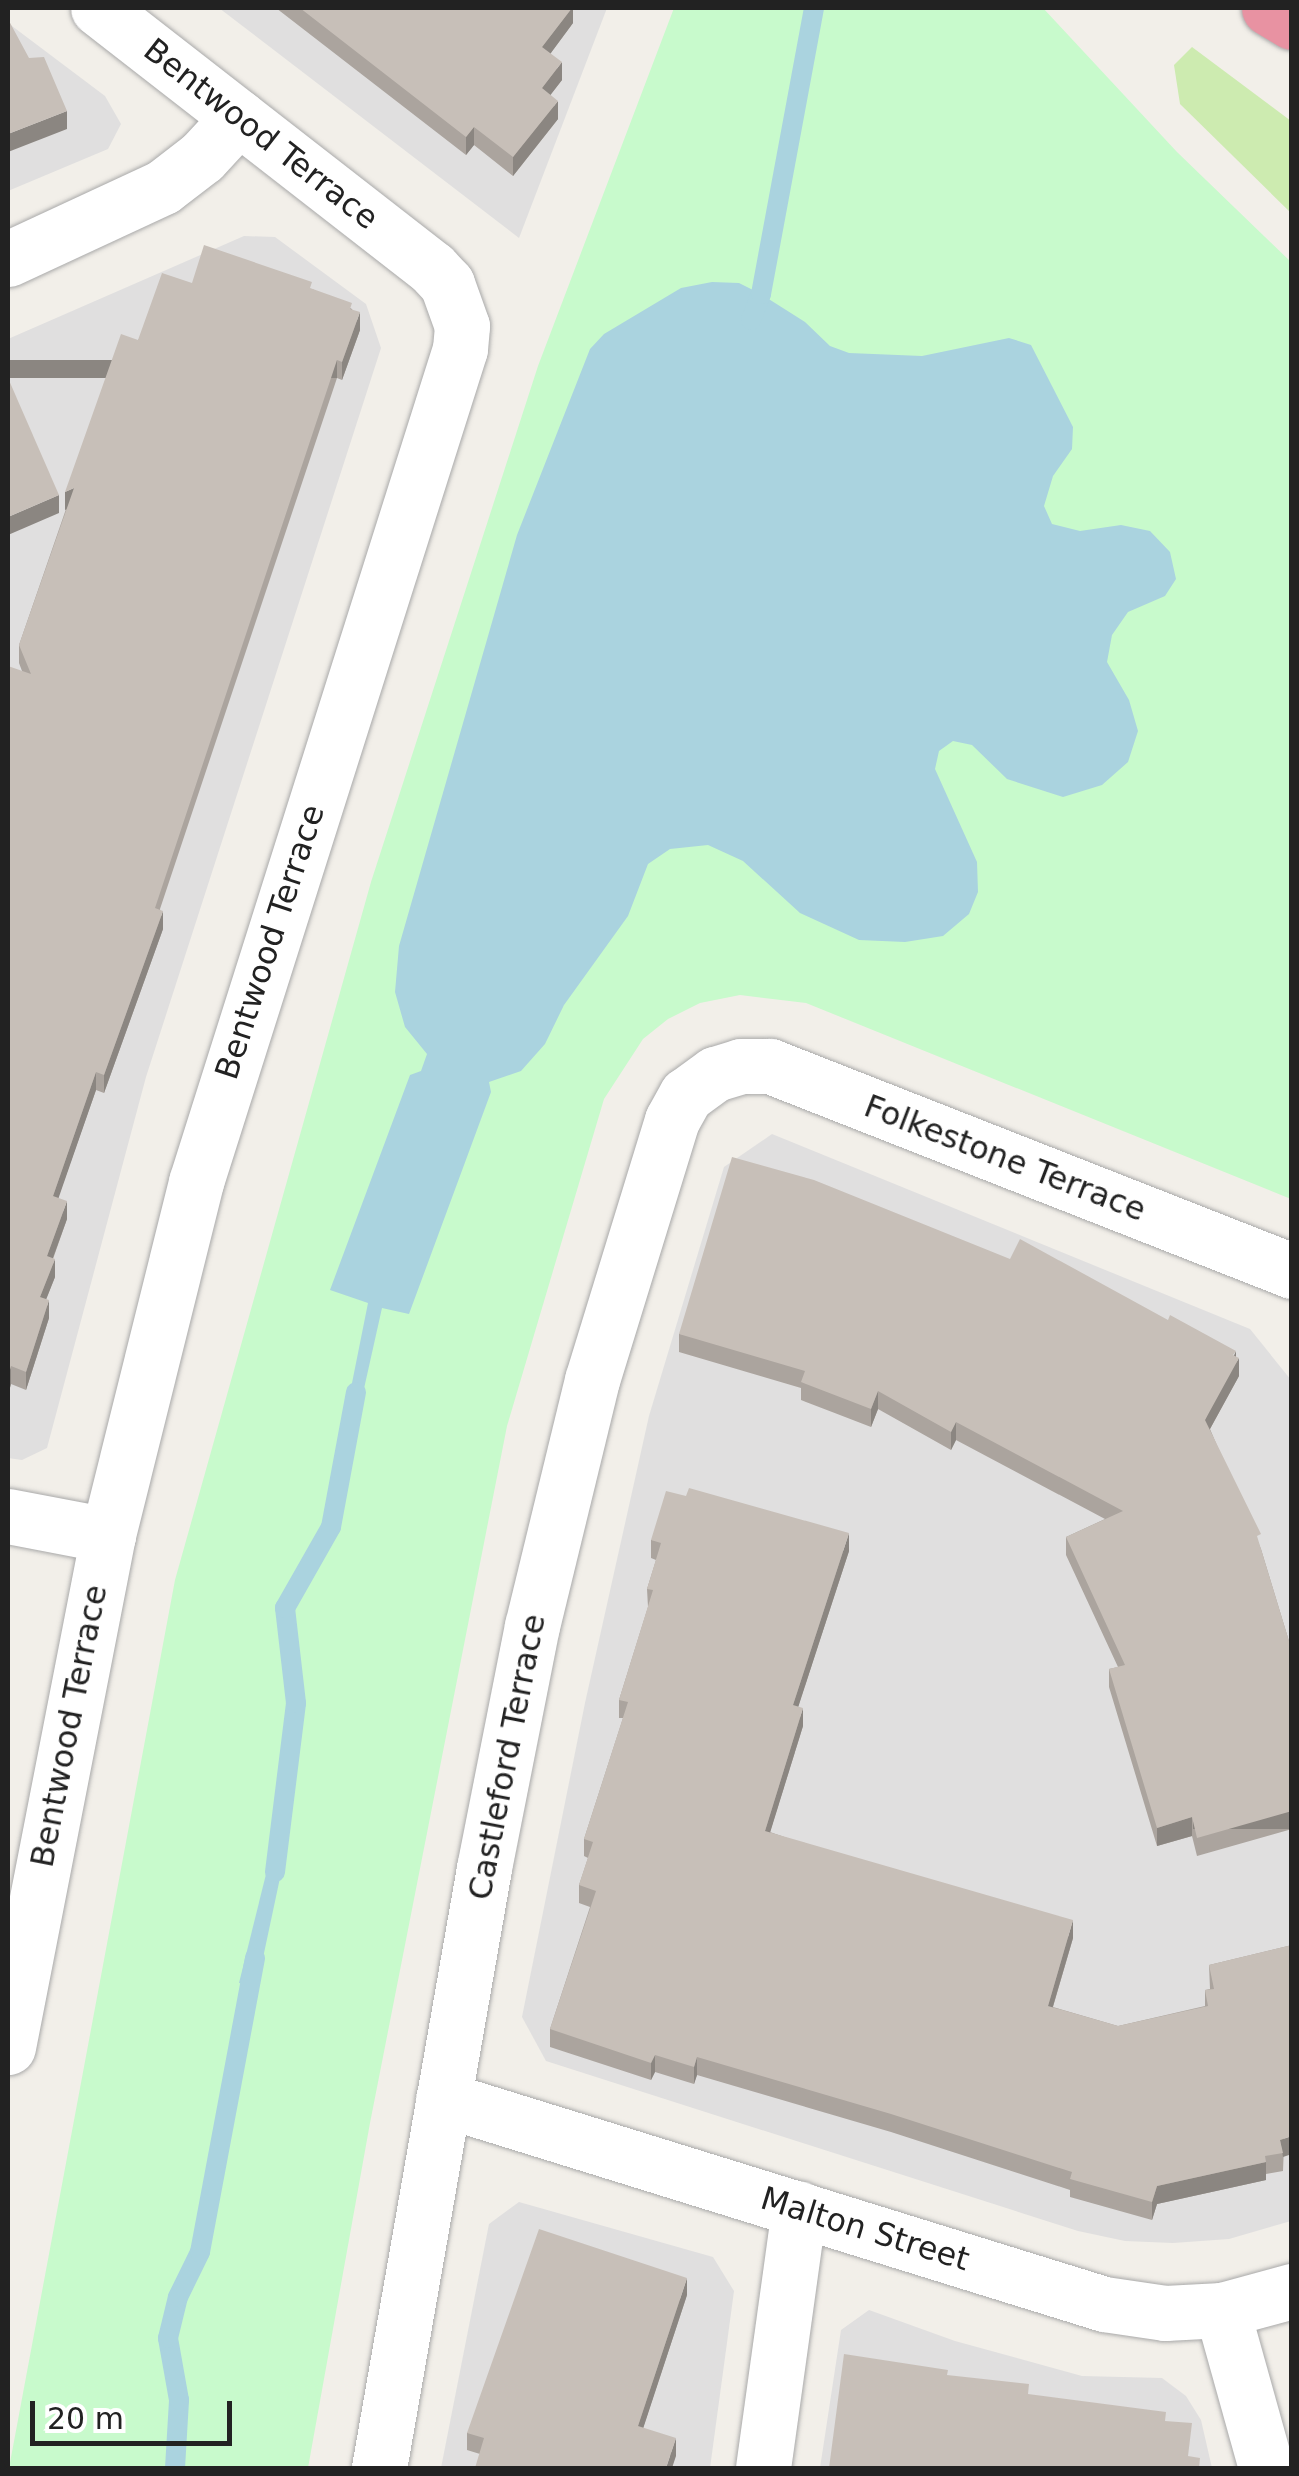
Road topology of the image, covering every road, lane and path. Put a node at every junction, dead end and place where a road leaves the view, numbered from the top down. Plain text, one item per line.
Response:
1 (98, 8) edge
2 (1269, 8) edge
3 (1292, 22) edge
4 (239, 116) junction
5 (8, 259) edge
6 (715, 1074) joint
7 (1292, 1271) edge
8 (8, 1516) edge
9 (108, 1535) junction
10 (15, 1962) edge
11 (8, 2047) edge
12 (443, 2100) junction
13 (799, 2208) junction
14 (1292, 2291) edge
15 (1222, 2310) junction
16 (379, 2468) edge
17 (763, 2468) edge
18 (1266, 2468) edge

1 - 4 street, Bentwood Terrace
2 - 3 highway
4 - 5 street
4 - 9 street, Bentwood Terrace
6 - 7 street, Folkestone Terrace
6 - 12 street, Castleford Terrace
8 - 9 street
9 - 10 street, Bentwood Terrace
10 - 11 street, Bentwood Terrace
12 - 13 street, Malton Street
12 - 16 street, Castleford Terrace
13 - 15 street, Malton Street
13 - 17 street
14 - 15 street, Malton Street
15 - 18 street

